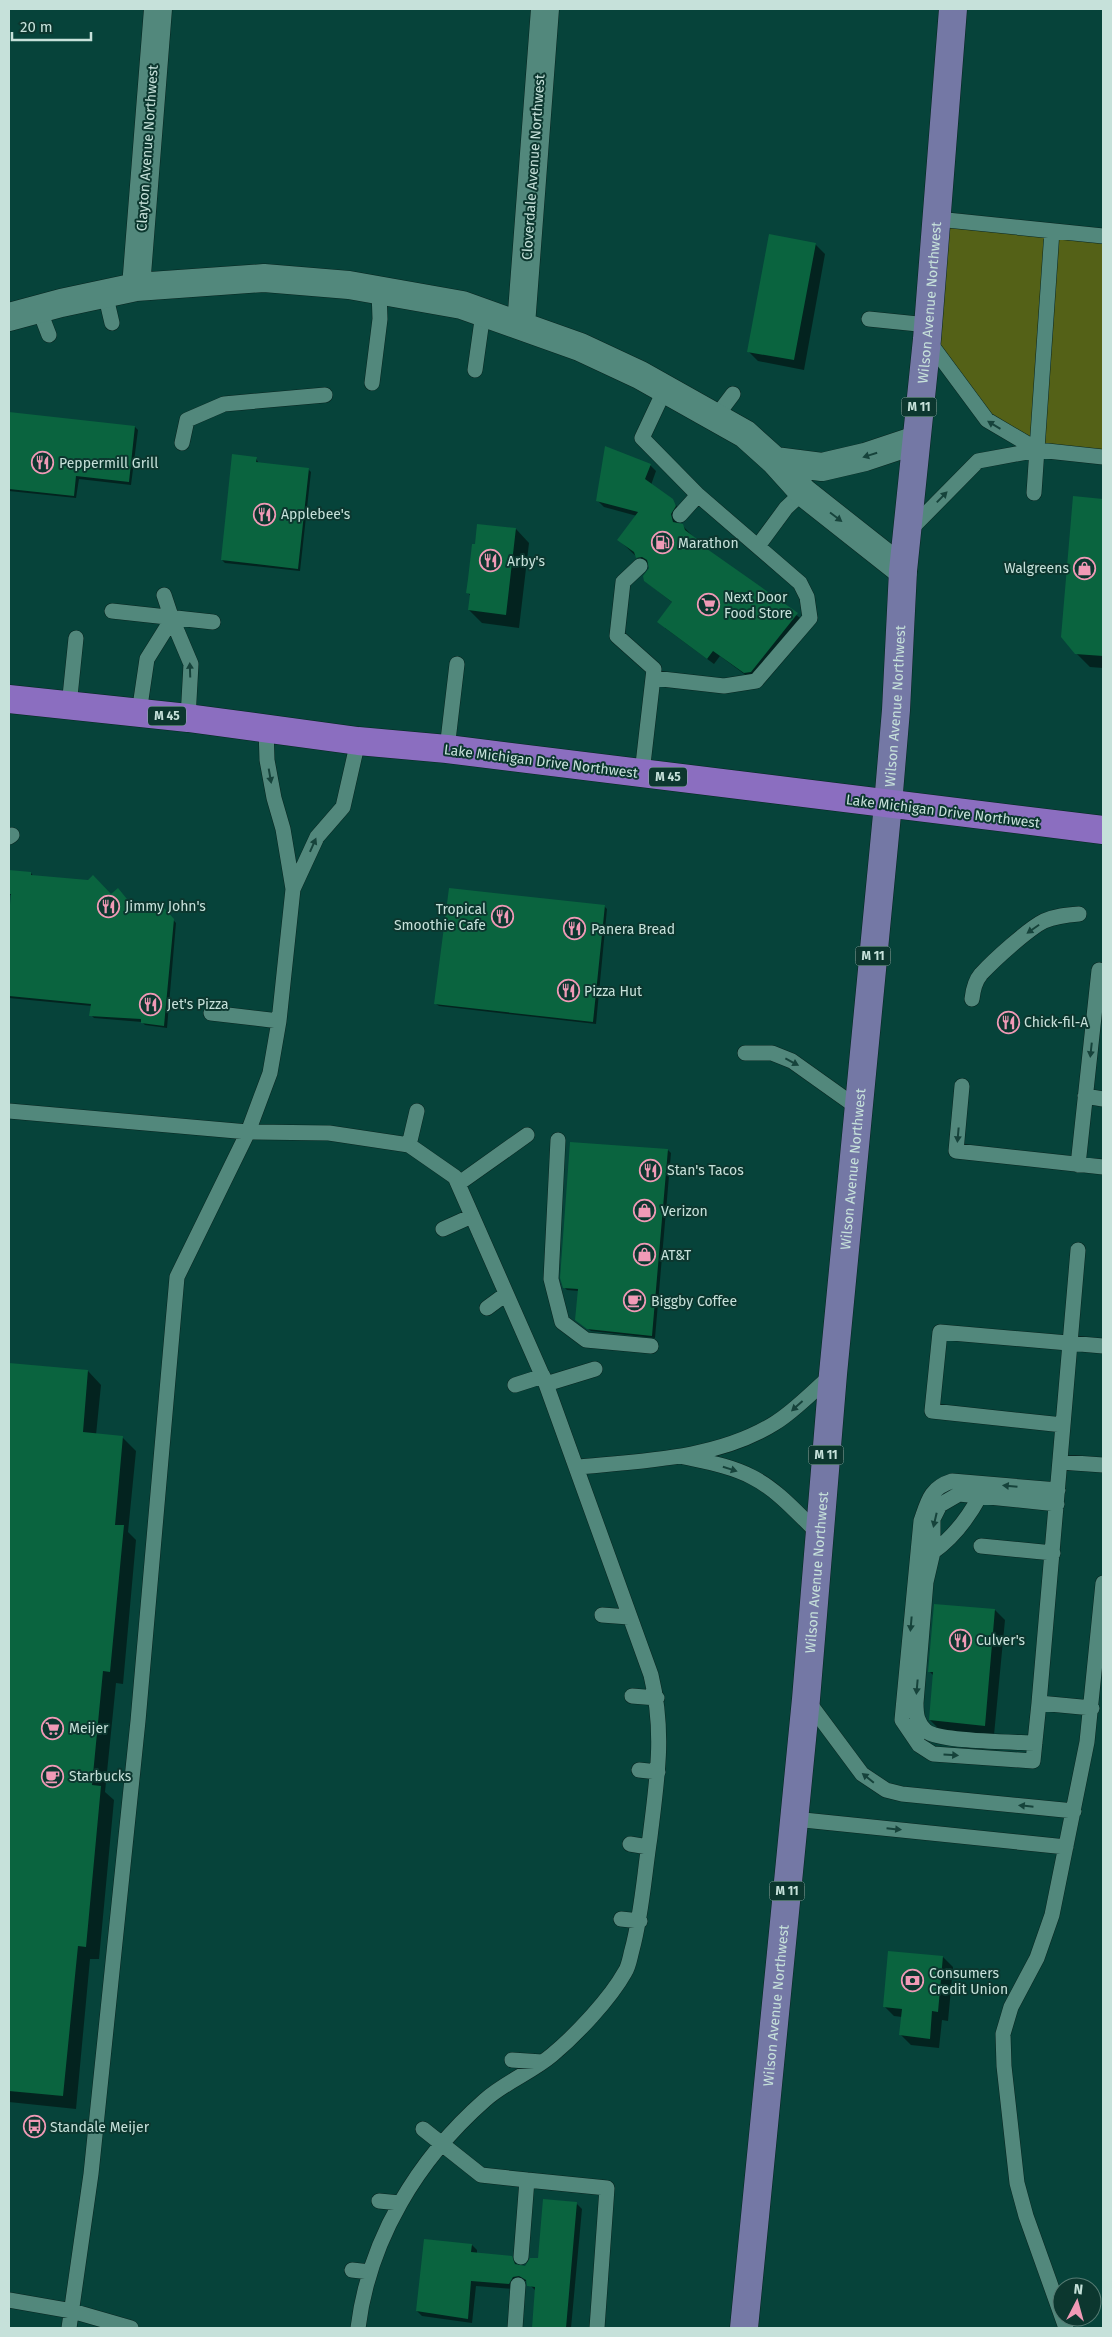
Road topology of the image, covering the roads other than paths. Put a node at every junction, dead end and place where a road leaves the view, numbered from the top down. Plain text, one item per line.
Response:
1 (158, 9) edge
2 (545, 9) edge
3 (953, 9) edge
4 (937, 219) junction
5 (1052, 231) junction
6 (1103, 236) edge
7 (136, 287) junction
8 (379, 290) junction
9 (105, 293) junction
10 (39, 309) junction
11 (483, 312) junction
12 (9, 317) edge
13 (869, 319) dead end
14 (112, 323) dead end
15 (521, 325) junction
16 (927, 332) junction
17 (49, 335) dead end
18 (475, 370) dead end
19 (372, 383) dead end
20 (665, 389) junction
21 (733, 394) dead end
22 (325, 395) dead end
23 (715, 418) junction
24 (916, 440) junction
25 (182, 443) dead end
26 (1038, 450) junction
27 (1103, 457) edge
28 (775, 461) junction
29 (802, 492) junction
30 (1034, 493) dead end
31 (698, 495) junction
32 (680, 515) dead end
33 (908, 532) junction
34 (758, 546) junction
35 (640, 566) dead end
36 (903, 571) junction
37 (164, 595) dead end
38 (112, 611) dead end
39 (172, 619) junction
40 (213, 622) dead end
41 (76, 638) dead end
42 (457, 664) dead end
43 (653, 678) junction
44 (9, 699) edge
45 (69, 706) junction
46 (139, 713) junction
47 (188, 718) junction
48 (266, 728) junction
49 (358, 741) junction
50 (447, 749) junction
51 (642, 773) junction
52 (888, 804) junction
53 (1103, 830) edge
54 (293, 889) junction
55 (1078, 914) dead end
56 (1103, 971) edge
57 (972, 999) dead end
58 (211, 1013) dead end
59 (279, 1021) junction
60 (745, 1053) dead end
61 (962, 1086) dead end
62 (1085, 1096) junction
63 (1103, 1099) edge
64 (858, 1108) junction
65 (9, 1111) edge
66 (417, 1111) dead end
67 (248, 1132) junction
68 (526, 1135) dead end
69 (558, 1140) dead end
70 (409, 1145) junction
71 (1078, 1165) junction
72 (1103, 1167) edge
73 (458, 1184) junction
74 (472, 1216) junction
75 (443, 1229) dead end
76 (1078, 1250) dead end
77 (506, 1294) junction
78 (488, 1308) dead end
79 (1070, 1343) junction
80 (651, 1346) dead end
81 (1103, 1346) edge
82 (595, 1369) dead end
83 (833, 1374) junction
84 (544, 1380) junction
85 (515, 1385) dead end
86 (1063, 1425) junction
87 (683, 1457) junction
88 (1060, 1462) junction
89 (1103, 1465) edge
90 (577, 1467) junction
91 (980, 1496) junction
92 (1058, 1497) junction
93 (820, 1535) junction
94 (981, 1546) dead end
95 (933, 1552) junction
96 (1053, 1553) junction
97 (1103, 1583) edge
98 (602, 1615) dead end
99 (629, 1617) junction
100 (632, 1696) dead end
101 (656, 1698) junction
102 (806, 1699) junction
103 (1039, 1703) junction
104 (1092, 1708) junction
105 (1035, 1743) junction
106 (639, 1770) dead end
107 (658, 1772) junction
108 (1074, 1811) junction
109 (794, 1819) junction
110 (630, 1844) dead end
111 (648, 1846) junction
112 (1066, 1847) junction
113 (621, 1919) dead end
114 (640, 1921) junction
115 (592, 1993) dead end
116 (608, 1995) junction
117 (512, 2060) dead end
118 (542, 2062) junction
119 (423, 2129) dead end
120 (442, 2144) junction
121 (527, 2180) junction
122 (379, 2201) dead end
123 (400, 2203) junction
124 (520, 2257) dead end
125 (352, 2270) dead end
126 (370, 2272) junction
127 (518, 2285) dead end
128 (9, 2300) edge
129 (72, 2311) junction
130 (69, 2328) edge
131 (131, 2328) edge
132 (358, 2328) edge
133 (515, 2328) edge
134 (597, 2328) edge
135 (744, 2328) edge
136 (1066, 2328) edge

1 - 7 street, Clayton Avenue Northwest
2 - 15 street, Cloverdale Avenue Northwest
3 - 4 main road, Wilson Avenue Northwest / M 11
4 - 5 lane
4 - 16 main road, Wilson Avenue Northwest / M 11
5 - 6 lane
5 - 26 lane
7 - 8 street
7 - 9 street
8 - 11 street
8 - 19 lane
9 - 10 street
9 - 14 lane
10 - 12 street
10 - 17 lane
11 - 15 street
11 - 18 lane
13 - 16 lane
15 - 20 street
16 - 24 main road, Wilson Avenue Northwest / M 11
26 -> 16 lane
20 - 23 street
20 - 31 lane
21 - 23 lane
22 - 25 lane
23 - 28 street
24 -> 28 street
24 - 33 main road, Wilson Avenue Northwest / M 11
26 - 27 lane
26 - 30 lane
33 -> 26 lane
28 - 29 street
29 - 34 lane
29 -> 36 street
31 - 32 lane
31 - 34 lane
33 - 36 main road, Wilson Avenue Northwest / M 11
34 - 43 lane
35 - 43 lane
36 - 52 main road, Wilson Avenue Northwest / M 11
37 - 39 lane
38 - 39 lane
39 - 40 lane
39 - 46 lane
47 -> 39 lane
41 - 45 lane
42 - 50 lane
43 - 51 lane
44 - 45 highway, Lake Michigan Drive Northwest / M 45
45 - 46 highway, Lake Michigan Drive Northwest / M 45
46 - 47 highway, Lake Michigan Drive Northwest / M 45
47 - 48 highway, Lake Michigan Drive Northwest / M 45
48 - 49 highway, Lake Michigan Drive Northwest / M 45
48 -> 54 lane
49 - 50 highway, Lake Michigan Drive Northwest / M 45
54 -> 49 lane
50 - 51 highway, Lake Michigan Drive Northwest / M 45
51 - 52 highway, Lake Michigan Drive Northwest / M 45
52 - 53 highway, Lake Michigan Drive Northwest / M 45
52 - 64 main road, Wilson Avenue Northwest / M 11
54 - 59 lane
55 -> 57 lane
56 -> 62 lane
58 - 59 lane
59 - 67 lane
60 -> 64 lane
61 -> 71 lane
62 - 63 lane
62 - 71 lane
64 - 83 main road, Wilson Avenue Northwest / M 11
65 - 67 lane
66 - 70 lane
67 - 70 lane
67 - 129 lane
68 - 73 lane
69 - 80 lane
70 - 73 lane
71 - 72 lane
73 - 74 lane
74 - 75 lane
74 - 77 lane
76 - 79 lane
77 - 78 lane
77 - 84 lane
79 - 81 lane
79 - 86 lane
79 - 86 lane
82 - 84 lane
83 -> 87 lane
83 - 93 main road, Wilson Avenue Northwest / M 11
84 - 85 lane
84 - 90 lane
86 - 88 lane
87 - 90 lane
87 -> 93 lane
88 - 89 lane
88 - 92 lane
90 - 99 lane
91 - 92 lane
91 - 95 lane
91 -> 95 lane
92 - 96 lane
92 -> 105 lane
93 - 102 main road, Wilson Avenue Northwest / M 11
94 - 96 lane
95 -> 105 lane
96 - 103 lane
97 - 104 lane
98 - 99 lane
99 - 101 lane
100 - 101 lane
101 - 107 lane
108 -> 102 lane
102 - 109 main road, Wilson Avenue Northwest / M 11
103 - 104 lane
103 - 105 lane
104 - 108 lane
106 - 107 lane
107 - 111 lane
108 - 112 lane
109 -> 112 lane
109 - 135 main road, Wilson Avenue Northwest / M 11
110 - 111 lane
111 - 114 lane
112 - 136 lane
113 - 114 lane
114 - 116 lane
115 - 116 lane
116 - 118 lane
117 - 118 lane
118 - 120 lane
119 - 120 lane
120 - 121 lane
120 - 123 lane
121 - 124 lane
121 - 134 lane
122 - 123 lane
123 - 126 lane
125 - 126 lane
126 - 132 lane
127 - 133 lane
128 - 129 lane
129 - 130 lane
129 - 131 lane

